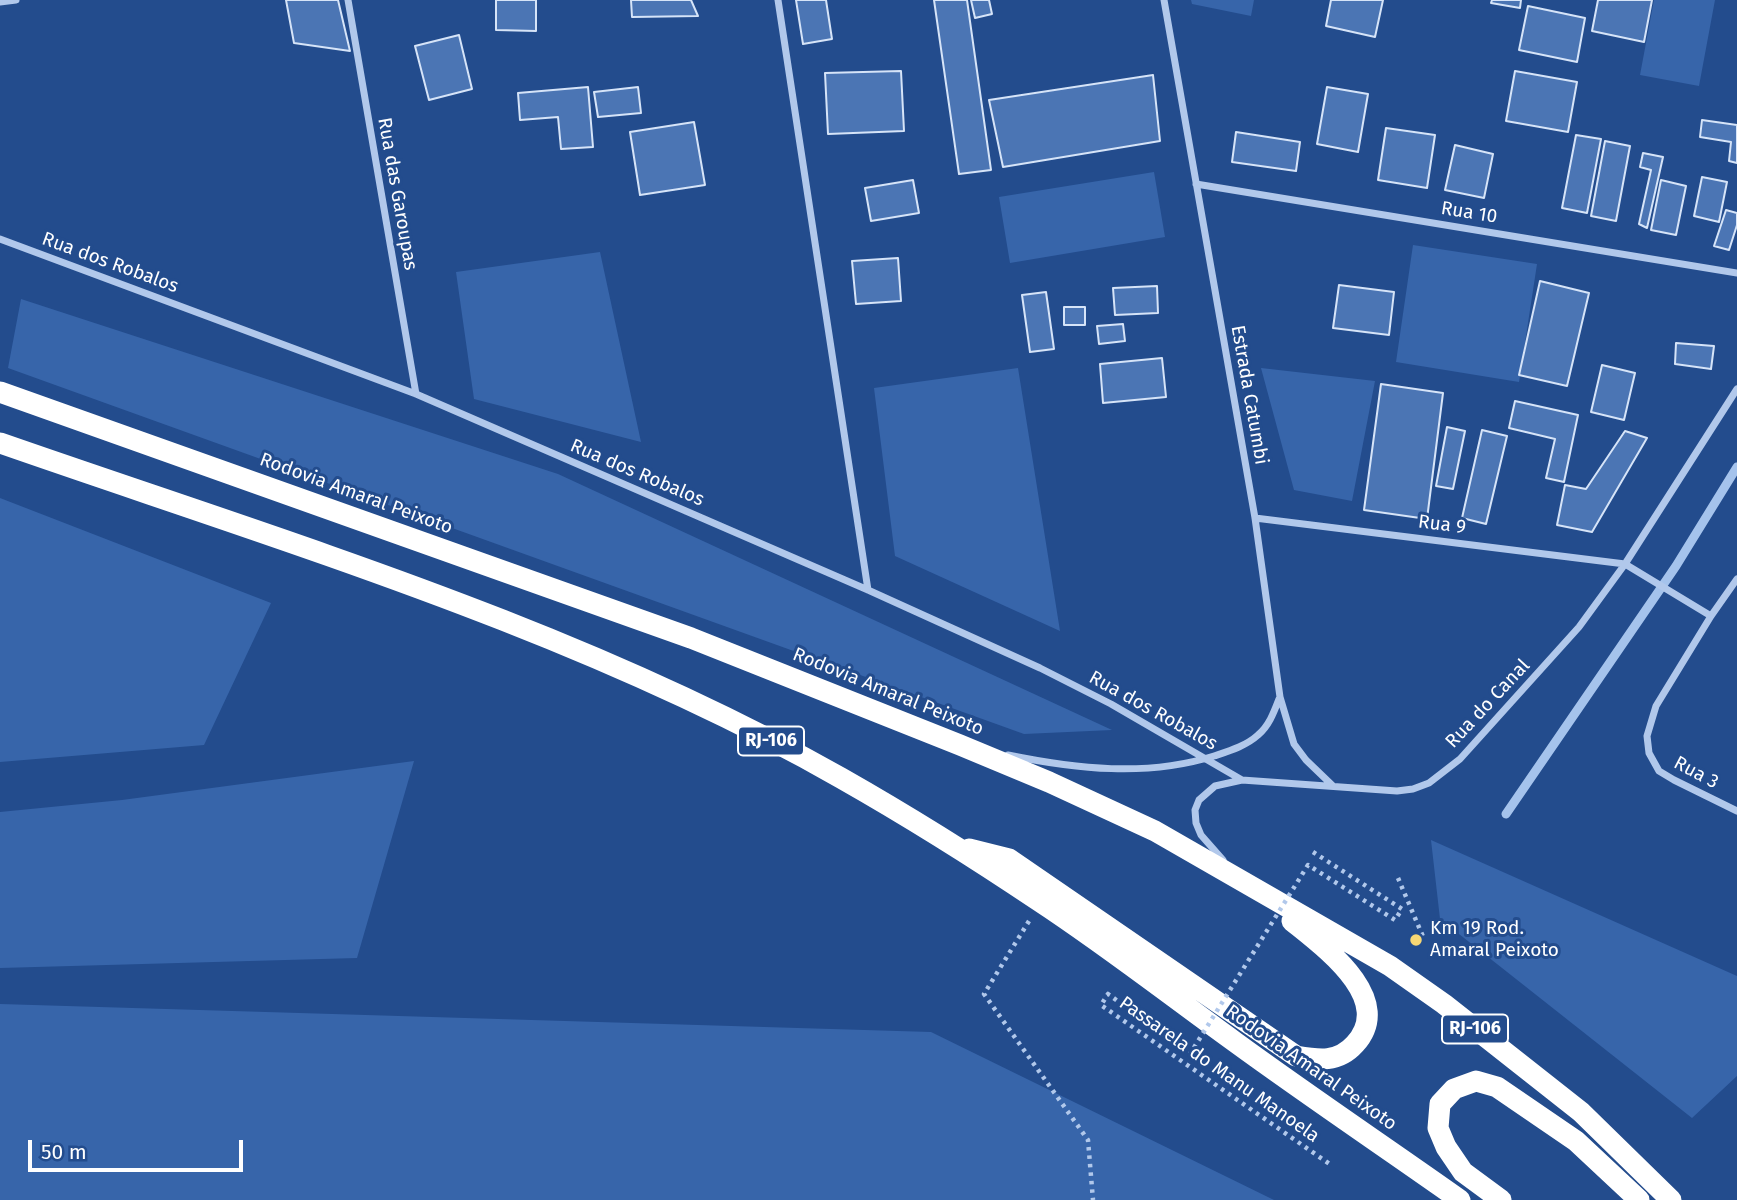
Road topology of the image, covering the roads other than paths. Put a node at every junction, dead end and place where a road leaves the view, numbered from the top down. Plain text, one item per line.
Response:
1 (16, 0) edge
2 (348, 0) edge
3 (778, 0) edge
4 (1164, 0) edge
5 (0, 2) edge
6 (1196, 184) junction
7 (0, 239) edge
8 (1737, 273) edge
9 (1737, 389) edge
10 (0, 392) edge
11 (416, 394) junction
12 (0, 443) edge
13 (1255, 518) junction
14 (1625, 564) junction
15 (1737, 579) edge
16 (868, 590) junction
17 (1711, 616) junction
18 (1280, 697) junction
19 (960, 745) junction
20 (1206, 758) junction
21 (1242, 780) junction
22 (1333, 786) junction
23 (1737, 811) edge
24 (950, 844) junction
25 (1248, 885) junction
26 (1460, 1200) edge
27 (1501, 1200) edge
28 (1639, 1200) edge
29 (1671, 1200) edge

1 - 5 street
2 - 11 street, Rua das Garoupas
3 - 16 street
4 - 6 street, Estrada Catumbi
6 - 8 street, Rua 10
6 - 13 street, Estrada Catumbi
7 - 11 street, Rua dos Robalos
9 - 14 street, Rua do Canal
10 - 19 highway, Rodovia Amaral Peixoto / RJ-106
11 - 16 street, Rua dos Robalos
12 - 24 highway, Rodovia Amaral Peixoto / RJ-106
13 - 14 street, Rua 9
13 - 18 street, Estrada Catumbi
14 - 17 street
14 - 22 street, Rua do Canal
15 - 17 street
16 - 20 street, Rua dos Robalos
17 - 23 street, Rua 3
18 - 20 street
18 - 22 street
19 - 20 street
19 - 25 highway, Rodovia Amaral Peixoto / RJ-106
20 - 21 street, Rua dos Robalos
21 - 22 street, Rua do Canal
21 - 25 street
24 - 25 highway
24 - 26 highway, Rodovia Amaral Peixoto / RJ-106
25 - 29 highway, Rodovia Amaral Peixoto / RJ-106
27 - 28 highway

